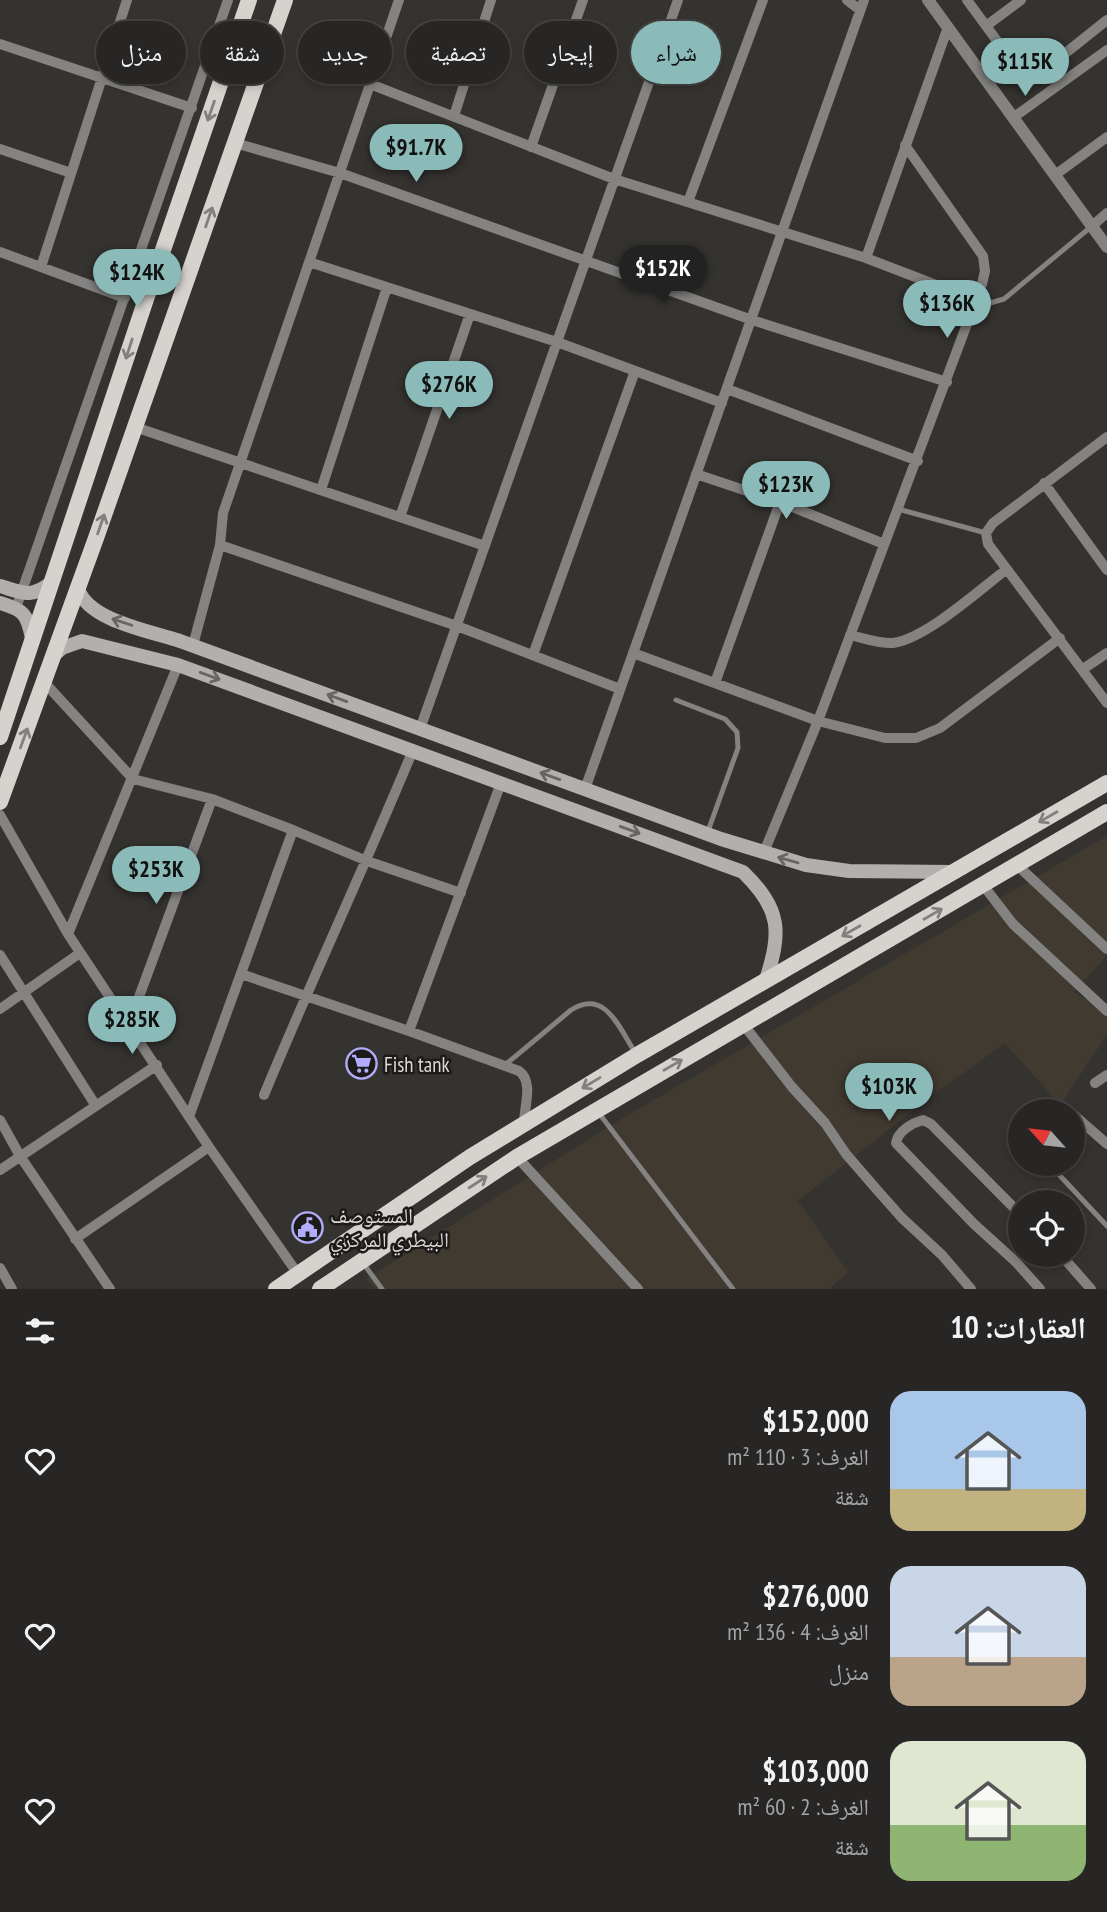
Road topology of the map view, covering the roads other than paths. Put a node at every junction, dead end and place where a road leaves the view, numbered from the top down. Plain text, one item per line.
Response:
1 (127, 0) edge
2 (228, 0) edge
3 (249, 0) edge
4 (285, 0) edge
5 (399, 0) edge
6 (491, 0) edge
7 (583, 0) edge
8 (678, 0) edge
9 (763, 0) edge
10 (847, 0) edge
11 (929, 0) edge
12 (967, 0) edge
13 (1021, 0) edge
14 (862, 5) edge
15 (1107, 20) edge
16 (120, 21) edge
17 (392, 21) edge
18 (986, 26) junction
19 (948, 27) junction
20 (0, 44) edge
21 (1107, 50) edge
22 (96, 76) edge
23 (100, 84) edge
24 (120, 84) edge
25 (370, 84) joint
26 (192, 108) junction
27 (454, 116) junction
28 (1014, 117) junction
29 (1107, 137) edge
30 (235, 143) junction
31 (905, 145) junction
32 (531, 147) junction
33 (0, 149) edge
34 (71, 173) junction
35 (340, 173) junction
36 (1055, 175) junction
37 (614, 179) junction
38 (688, 202) junction
39 (1107, 214) edge
40 (1092, 226) junction
41 (783, 232) junction
42 (1107, 247) edge
43 (0, 252) edge
44 (866, 258) junction
45 (586, 260) junction
46 (309, 262) junction
47 (41, 267) junction
48 (387, 287) junction
49 (125, 298) junction
50 (978, 301) junction
51 (470, 314) junction
52 (751, 320) junction
53 (557, 342) junction
54 (635, 371) junction
55 (947, 382) junction
56 (727, 390) junction
57 (722, 403) junction
58 (135, 426) junction
59 (1107, 437) edge
60 (918, 461) junction
61 (240, 463) junction
62 (696, 474) junction
63 (1044, 483) junction
64 (321, 490) junction
65 (779, 502) junction
66 (898, 509) junction
67 (400, 517) junction
68 (986, 533) junction
69 (884, 544) junction
70 (220, 545) junction
71 (485, 546) junction
72 (60, 556) junction
73 (87, 563) junction
74 (1007, 569) junction
75 (1107, 570) edge
76 (52, 582) junction
77 (0, 586) edge
78 (78, 589) junction
79 (21, 593) junction
80 (0, 603) edge
81 (16, 608) junction
82 (457, 625) junction
83 (850, 635) junction
84 (32, 638) junction
85 (1060, 638) junction
86 (193, 645) junction
87 (633, 653) junction
88 (1107, 653) edge
89 (533, 655) junction
90 (53, 656) junction
91 (178, 665) junction
92 (1083, 669) junction
93 (18, 683) junction
94 (715, 683) junction
95 (43, 686) junction
96 (620, 689) junction
97 (676, 700) dead end
98 (1107, 703) edge
99 (818, 721) junction
100 (420, 729) junction
101 (0, 737) edge
102 (471, 747) junction
103 (413, 750) junction
104 (462, 768) junction
105 (133, 779) junction
106 (501, 783) junction
107 (1107, 783) edge
108 (585, 789) junction
109 (212, 799) junction
110 (0, 802) edge
111 (1107, 812) edge
112 (0, 815) edge
113 (293, 830) junction
114 (707, 834) junction
115 (721, 839) junction
116 (764, 852) junction
117 (713, 860) junction
118 (367, 861) junction
119 (1017, 865) junction
120 (953, 872) junction
121 (983, 885) junction
122 (461, 893) junction
123 (68, 934) junction
124 (1107, 949) edge
125 (80, 953) junction
126 (0, 955) edge
127 (241, 974) junction
128 (766, 981) junction
129 (22, 993) junction
130 (305, 995) junction
131 (0, 1009) edge
132 (1107, 1011) edge
133 (129, 1024) junction
134 (743, 1024) junction
135 (410, 1031) junction
136 (637, 1055) junction
137 (157, 1065) junction
138 (505, 1065) junction
139 (615, 1069) junction
140 (1107, 1075) edge
141 (1095, 1083) dead end
142 (629, 1090) junction
143 (264, 1095) dead end
144 (96, 1106) junction
145 (596, 1110) junction
146 (190, 1114) junction
147 (0, 1120) edge
148 (524, 1124) junction
149 (1085, 1125) edge
150 (1107, 1144) edge
151 (209, 1147) junction
152 (20, 1156) junction
153 (517, 1157) junction
154 (0, 1170) edge
155 (1060, 1176) edge
156 (1008, 1201) edge
157 (1107, 1226) edge
158 (75, 1239) junction
159 (1008, 1255) edge
160 (362, 1261) junction
161 (1020, 1267) edge
162 (1072, 1267) edge
163 (0, 1268) edge
164 (298, 1274) junction
165 (12, 1289) edge
166 (110, 1289) edge
167 (276, 1289) edge
168 (320, 1289) edge
169 (382, 1289) edge
170 (638, 1289) edge
171 (733, 1289) edge
172 (971, 1289) edge
173 (1040, 1289) edge
174 (1091, 1289) edge

1 - 16 street
2 - 26 street
3 -> 72 main road
4 - 30 main road
5 - 17 street
6 - 27 street
7 - 32 street
8 - 37 street
9 - 38 street
10 - 14 street
11 - 19 street
12 - 18 street
13 - 18 street
14 - 41 street
15 - 18 street
19 - 28 street
19 - 31 street
20 - 22 street
21 - 28 street
23 - 34 street
24 - 26 street
25 - 27 street
25 - 35 street
26 - 49 street
27 - 32 street
28 - 36 street
29 - 36 street
30 - 35 street
58 -> 30 main road
31 - 44 street
31 - 50 street
32 - 37 street
33 - 34 street
34 - 47 street
35 - 45 street
35 - 46 street
36 - 40 street
37 - 38 street
37 - 45 street
38 - 41 street
39 - 40 street
40 - 42 street
40 - 50 lane
41 - 44 street
41 - 52 street
43 - 47 street
44 - 50 street
45 - 52 street
45 - 53 street
46 - 48 street
46 - 61 street
47 - 49 street
48 - 51 street
48 - 64 street
49 - 79 street
50 - 55 street
51 - 53 street
51 - 67 street
52 - 55 street
52 - 56 street
53 - 54 street
53 - 71 street
54 - 57 street
54 - 89 street
55 - 60 street
56 - 57 street
56 - 60 street
57 - 62 street
58 - 61 street
73 -> 58 main road
59 - 63 street
60 - 66 street
61 - 64 street
61 - 70 street
62 - 65 street
62 - 87 street
63 - 68 street
63 - 75 street
64 - 67 street
65 - 69 street
65 - 94 street
66 - 68 lane
66 - 69 street
67 - 71 street
68 - 74 street
69 - 83 street
70 - 82 street
70 - 86 street
71 - 82 street
72 - 73 main road
72 - 76 main road
73 - 78 main road
74 - 83 street
74 - 85 street
76 - 79 main road
76 - 84 main road
77 - 79 main road
86 -> 78 main road
78 - 90 main road
79 - 81 street
80 - 81 main road
81 - 84 main road
82 - 89 street
82 - 100 street
83 - 99 street
84 - 93 main road
85 - 92 street
85 - 99 street
100 -> 86 main road
87 - 94 street
87 - 96 street
88 - 92 street
89 - 96 street
90 - 91 main road
90 - 95 main road
91 -> 103 main road
91 - 105 street
92 - 98 street
93 - 95 main road
93 - 101 main road
94 - 99 street
95 - 105 street
110 -> 95 main road
96 - 108 street
97 - 114 lane
99 - 116 street
100 - 102 main road
102 - 104 main road
108 -> 102 main road
103 - 104 main road
103 - 118 street
104 - 106 main road
105 - 109 street
105 - 123 street
106 -> 117 main road
106 - 122 street
107 -> 120 main road
108 - 114 main road
109 - 113 street
109 - 133 street
111 - 119 main road
112 - 123 street
113 - 118 street
113 - 127 street
114 - 115 main road
115 - 116 main road
115 - 117 main road
120 -> 116 main road
117 - 128 main road
118 - 122 street
118 - 130 street
119 - 121 main road
119 - 124 street
120 -> 128 main road
121 - 132 street
134 -> 121 main road
122 - 135 street
123 - 125 street
125 - 129 street
125 - 133 street
126 - 129 street
127 - 130 street
127 - 146 street
128 - 136 main road
129 - 131 street
129 - 144 street
130 - 135 street
130 - 143 street
133 - 137 street
142 -> 134 main road
134 - 172 street
135 - 138 street
136 - 138 lane
136 - 139 main road
137 - 144 street
137 - 146 street
138 - 148 street
139 - 142 main road
139 -> 148 main road
140 - 141 street
142 - 145 main road
144 - 152 street
145 - 153 main road
145 - 171 lane
146 - 151 street
147 - 152 street
148 - 164 main road
149 - 150 street
151 - 158 street
151 - 164 street
152 - 154 street
152 - 158 street
160 -> 153 main road
153 - 170 street
155 - 157 lane
156 - 159 street
158 - 166 street
160 - 168 main road
160 - 169 lane
161 - 173 street
162 - 174 street
163 - 165 street
164 - 167 main road

